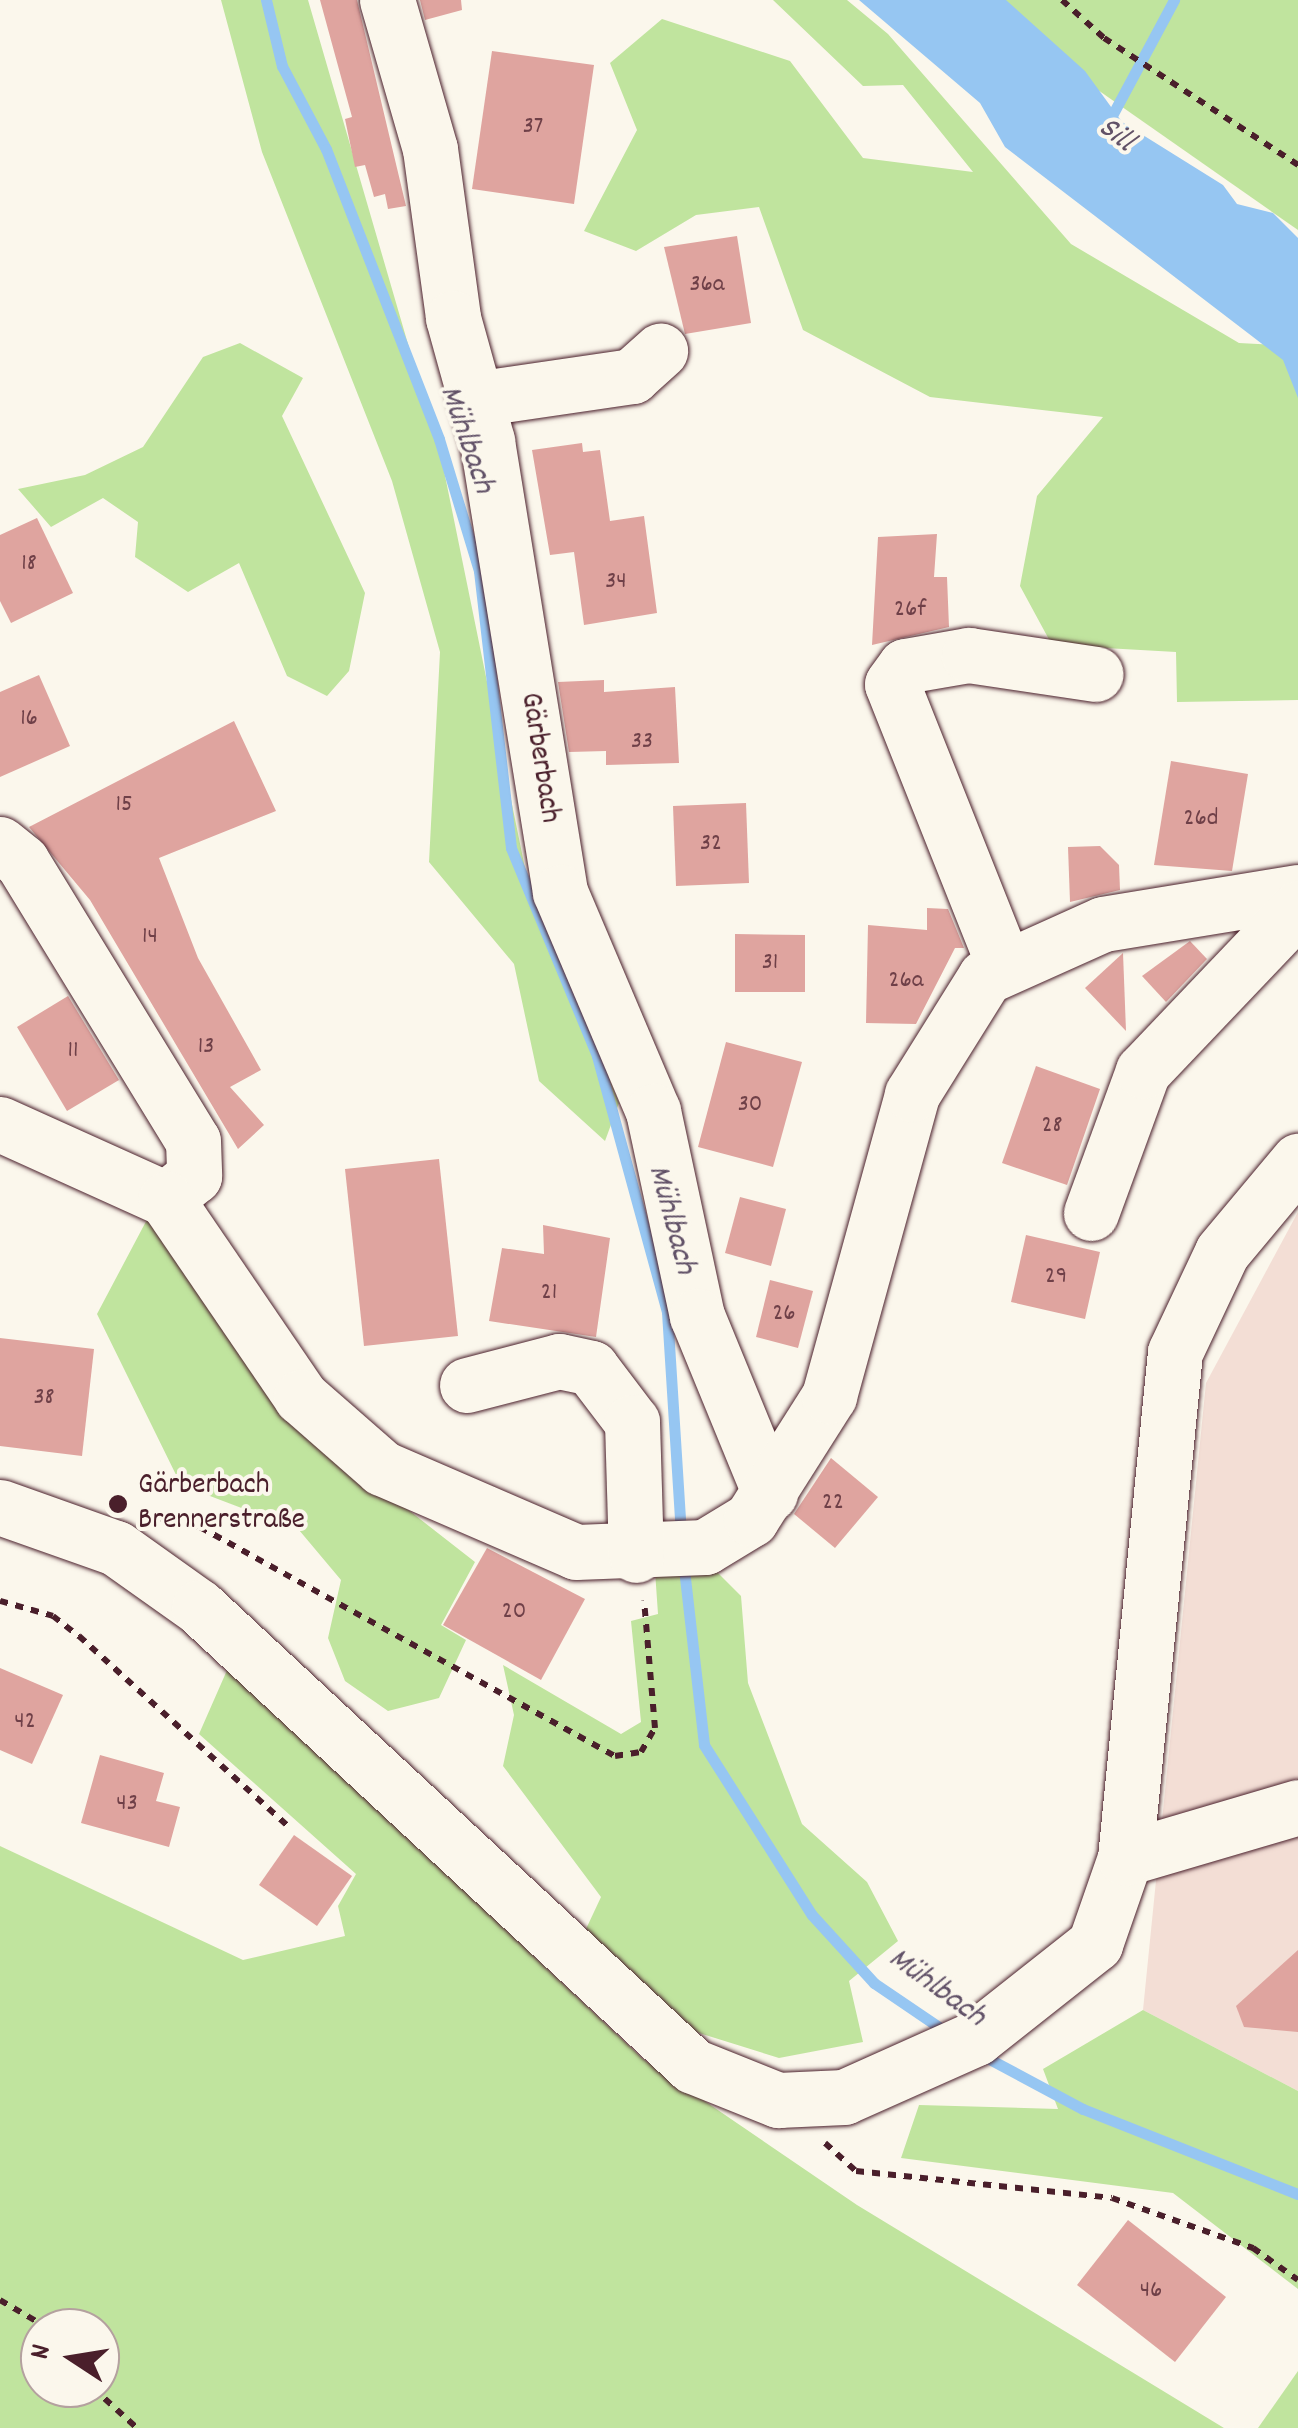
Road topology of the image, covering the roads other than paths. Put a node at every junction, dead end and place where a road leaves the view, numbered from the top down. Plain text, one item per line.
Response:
1 (387, 0) edge
2 (660, 351) dead end
3 (475, 398) junction
4 (1096, 674) dead end
5 (7, 842) edge
6 (1298, 892) edge
7 (1298, 908) edge
8 (1003, 963) junction
9 (0, 1124) edge
10 (1298, 1161) edge
11 (166, 1198) junction
12 (1091, 1213) dead end
13 (467, 1385) dead end
14 (770, 1494) junction
15 (0, 1506) edge
16 (667, 1551) junction
17 (1298, 1807) edge
18 (1125, 1858) junction

1 - 3 street, Gärberbach
2 - 3 street
3 - 14 street, Gärberbach
4 - 8 street
5 - 11 street
6 - 8 street
7 - 12 street
8 - 14 street
9 - 11 street
10 - 18 street
11 - 16 street
13 - 16 street
14 - 16 street
15 - 18 street
17 - 18 street

